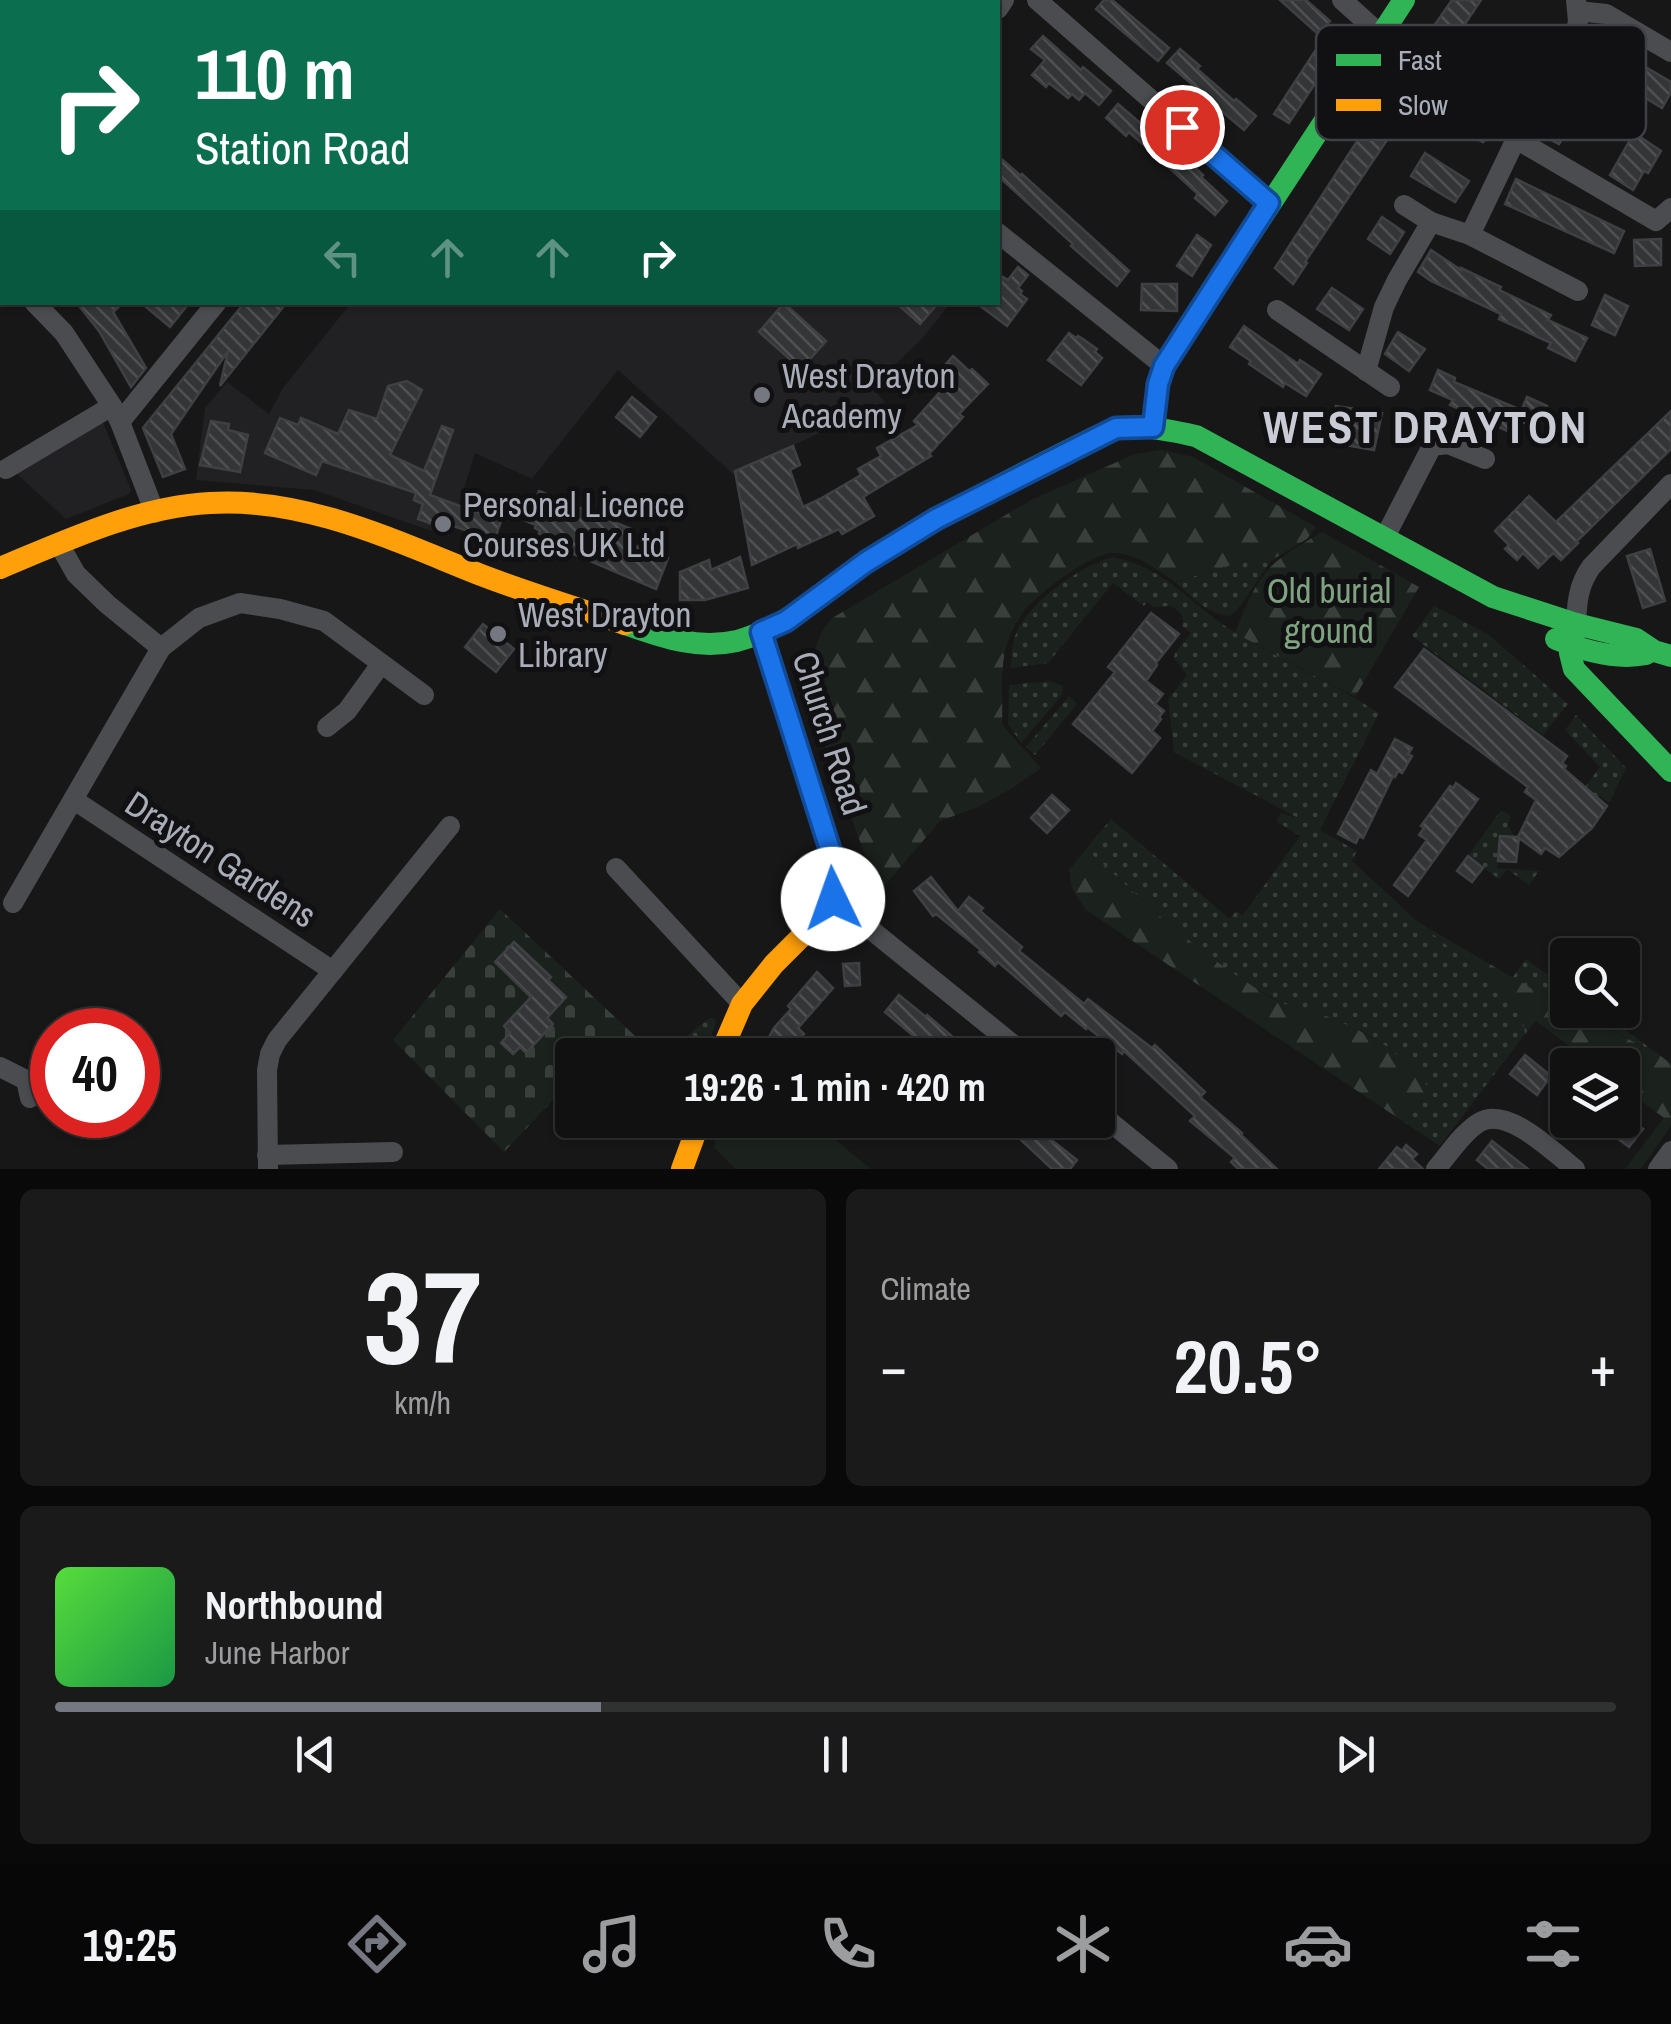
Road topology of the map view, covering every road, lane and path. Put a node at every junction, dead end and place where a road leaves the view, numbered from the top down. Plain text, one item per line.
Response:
1 (1037, 0) edge
2 (1342, 0) edge
3 (1404, 0) edge
4 (1577, 6) edge
5 (1370, 25) edge
6 (1386, 25) edge
7 (1625, 25) edge
8 (1646, 37) edge
9 (1671, 52) edge
10 (1316, 131) edge
11 (1516, 140) joint
12 (1269, 203) junction
13 (1404, 205) dead end
14 (1671, 208) edge
15 (1432, 222) junction
16 (1470, 234) junction
17 (1000, 235) edge
18 (1578, 291) dead end
19 (37, 305) edge
20 (214, 305) edge
21 (1277, 310) dead end
22 (1164, 366) junction
23 (1366, 371) junction
24 (1390, 387) dead end
25 (116, 414) junction
26 (1153, 427) junction
27 (1485, 459) dead end
28 (6, 469) dead end
29 (1671, 484) edge
30 (155, 512) junction
31 (1385, 537) junction
32 (60, 544) junction
33 (0, 568) edge
34 (761, 632) junction
35 (1580, 640) junction
36 (161, 648) junction
37 (1662, 654) edge
38 (381, 664) junction
39 (424, 694) dead end
40 (327, 727) dead end
41 (1671, 771) edge
42 (74, 800) junction
43 (450, 826) dead end
44 (616, 868) dead end
45 (833, 899) junction
46 (14, 904) dead end
47 (333, 971) junction
48 (742, 1004) junction
49 (727, 1038) edge
50 (1005, 1038) edge
51 (0, 1066) edge
52 (30, 1098) dead end
53 (1115, 1126) edge
54 (693, 1138) edge
55 (1671, 1151) edge
56 (393, 1152) dead end
57 (268, 1162) edge
58 (682, 1169) edge
59 (1168, 1169) edge
60 (1436, 1169) edge
61 (1575, 1169) edge
62 (1658, 1169) edge

1 - 12 street
2 - 5 street
3 - 6 street
4 - 7 street
8 - 9 street
10 - 12 street
11 - 14 street
11 - 16 street
12 - 22 street
13 - 15 street
15 - 16 street
15 - 23 street
16 - 18 street
17 - 22 street
19 - 25 street
20 - 25 street
21 - 23 street
22 - 26 street
23 - 24 street
25 - 28 street
25 - 30 street
26 - 31 street
26 - 34 street
27 - 31 street
29 - 35 street
30 - 32 street
30 - 34 street
31 - 35 street
32 - 33 street
32 - 36 street
34 - 45 street, Church Road
35 - 37 street
35 - 41 street
36 - 38 street
36 - 42 street, Drayton Gardens
38 - 39 street
38 - 40 street
42 - 46 street, Drayton Gardens
42 - 47 street, Drayton Gardens
43 - 47 street, Drayton Gardens
44 - 48 street
45 - 48 street
45 - 50 street
47 - 57 street, Drayton Gardens
48 - 49 street
51 - 52 street
53 - 59 street
54 - 58 street
55 - 62 street
56 - 57 street, Drayton Gardens
60 - 61 street

